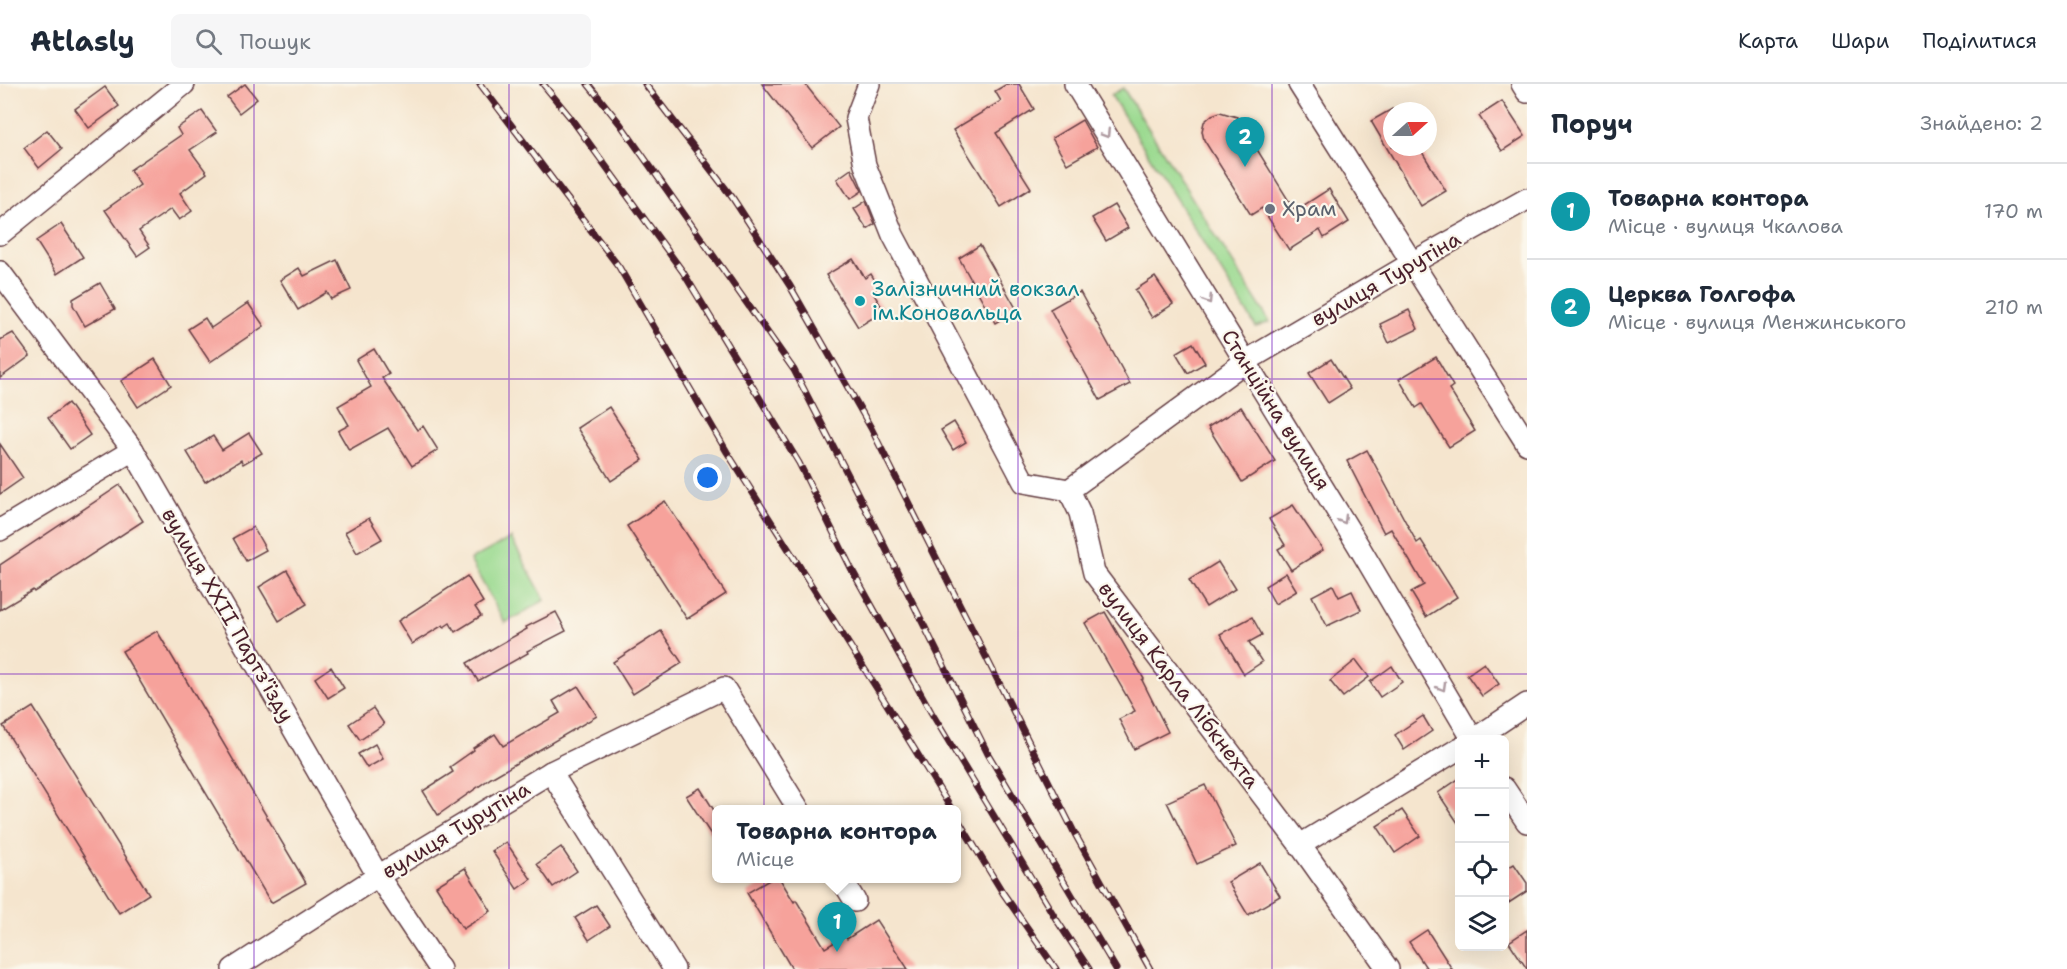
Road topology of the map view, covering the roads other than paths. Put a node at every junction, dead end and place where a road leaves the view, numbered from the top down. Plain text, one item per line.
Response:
1 (184, 84) edge
2 (869, 84) edge
3 (1075, 84) edge
4 (1299, 84) edge
5 (1522, 84) edge
6 (1527, 92) edge
7 (1527, 199) edge
8 (0, 234) edge
9 (1412, 263) junction
10 (0, 272) edge
11 (1246, 361) junction
12 (1527, 444) edge
13 (133, 450) junction
14 (1069, 490) junction
15 (0, 530) edge
16 (1527, 704) edge
17 (1470, 735) edge
18 (1480, 735) edge
19 (1455, 751) edge
20 (551, 772) junction
21 (1505, 789) edge
22 (796, 805) edge
23 (1527, 822) edge
24 (1300, 845) junction
25 (378, 876) junction
26 (844, 883) edge
27 (855, 900) dead end
28 (233, 969) edge
29 (440, 969) edge
30 (674, 969) edge
31 (1388, 969) edge

1 - 8 street
2 - 14 street
3 -> 11 street, Станційна вулиця
4 - 9 street
5 - 6 street
7 - 9 street, вулиця Турутіна
9 - 11 street, вулиця Турутіна
9 - 12 street
10 - 13 street, вулиця XXII Партз'їзду
11 - 14 street, вулиця Турутіна
11 -> 17 street, Станційна вулиця
13 - 15 street
13 - 25 street, вулиця XXII Партз'їзду
14 - 24 street, вулиця Карла Лібкнехта
16 - 18 street
19 - 24 street
20 - 22 street, вулиця Турутіна
20 - 25 street, вулиця Турутіна
20 - 30 street
21 - 23 street
24 - 31 street, вулиця Карла Лібкнехта
25 - 28 street, вулиця Турутіна
25 - 29 street, вулиця XXII Партз'їзду
26 - 27 street

